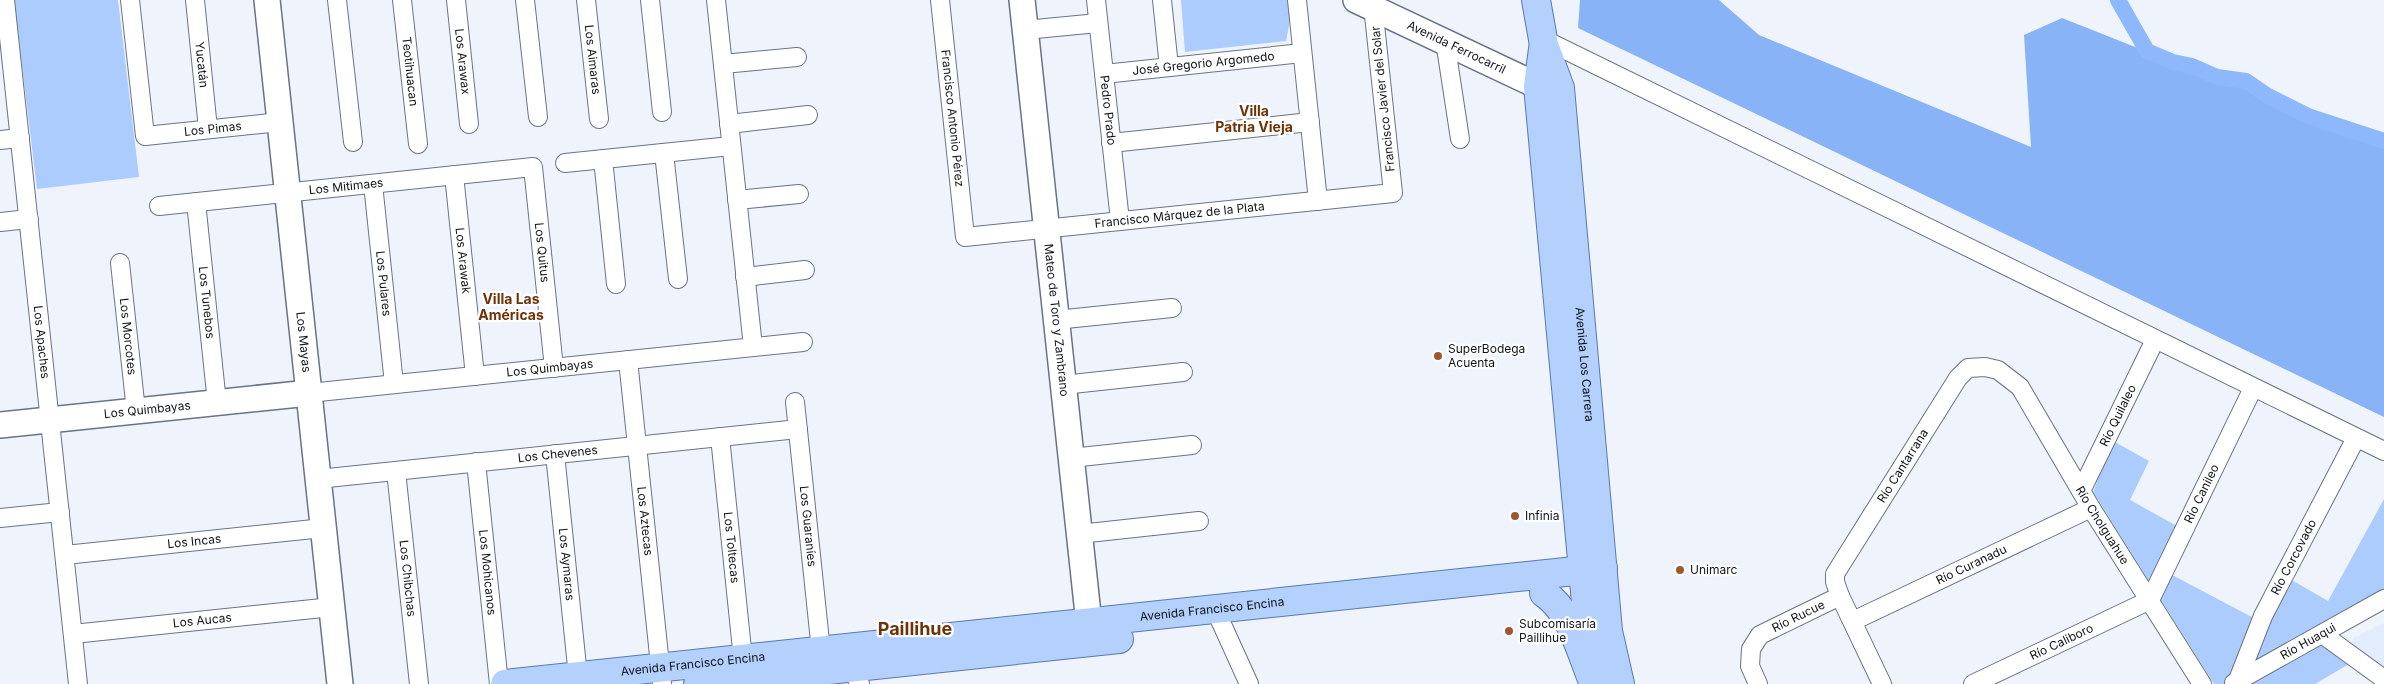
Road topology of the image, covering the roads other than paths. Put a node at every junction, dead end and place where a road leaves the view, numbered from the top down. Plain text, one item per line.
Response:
1 (6, 0) edge
2 (130, 0) edge
3 (195, 0) edge
4 (270, 0) edge
5 (337, 0) edge
6 (402, 0) edge
7 (456, 0) edge
8 (525, 0) edge
9 (586, 0) edge
10 (650, 0) edge
11 (716, 0) edge
12 (940, 0) edge
13 (1022, 0) edge
14 (1096, 0) edge
15 (1162, 0) edge
16 (1297, 0) edge
17 (1536, 0) edge
18 (1365, 3) edge
19 (1098, 22) junction
20 (1026, 30) junction
21 (1445, 41) junction
22 (1543, 42) junction
23 (1302, 54) junction
24 (797, 57) dead end
25 (6, 61) edge
26 (723, 64) junction
27 (1169, 67) junction
28 (1104, 74) junction
29 (1549, 87) junction
30 (662, 112) dead end
31 (808, 115) dead end
32 (538, 117) dead end
33 (599, 119) dead end
34 (280, 122) junction
35 (1310, 122) junction
36 (469, 124) dead end
37 (729, 124) junction
38 (208, 129) junction
39 (20, 138) junction
40 (1460, 139) dead end
41 (0, 140) edge
42 (353, 142) dead end
43 (1111, 143) junction
44 (418, 144) dead end
45 (732, 146) junction
46 (664, 153) junction
47 (603, 159) junction
48 (565, 163) dead end
49 (532, 167) joint
50 (454, 175) junction
51 (373, 184) junction
52 (287, 193) junction
53 (1393, 193) joint
54 (799, 194) dead end
55 (737, 200) junction
56 (1318, 201) junction
57 (196, 202) junction
58 (159, 206) dead end
59 (29, 219) junction
60 (1120, 221) junction
61 (0, 222) edge
62 (1047, 229) junction
63 (965, 237) joint
64 (120, 263) dead end
65 (805, 270) dead end
66 (745, 277) junction
67 (678, 279) dead end
68 (616, 284) dead end
69 (1172, 308) dead end
70 (1056, 320) junction
71 (2155, 340) junction
72 (803, 342) dead end
73 (753, 347) junction
74 (628, 360) junction
75 (554, 368) junction
76 (1998, 370) joint
77 (1183, 372) dead end
78 (475, 376) junction
79 (394, 384) junction
80 (1063, 384) junction
81 (2253, 388) junction
82 (309, 393) junction
83 (217, 402) junction
84 (795, 402) dead end
85 (136, 411) junction
86 (50, 420) junction
87 (0, 425) edge
88 (798, 429) junction
89 (720, 437) junction
90 (2356, 438) junction
91 (1192, 445) dead end
92 (638, 446) junction
93 (2384, 451) edge
94 (554, 454) junction
95 (1071, 458) junction
96 (476, 462) junction
97 (396, 471) junction
98 (318, 479) junction
99 (2081, 491) junction
100 (2091, 508) junction
101 (60, 512) junction
102 (0, 518) edge
103 (1198, 521) dead end
104 (323, 528) junction
105 (1079, 534) junction
106 (65, 555) junction
107 (1594, 579) junction
108 (1544, 593) junction
109 (1840, 596) junction
110 (2384, 599) edge
111 (2150, 600) junction
112 (332, 607) junction
113 (1219, 618) junction
114 (1853, 621) junction
115 (1090, 632) junction
116 (73, 634) junction
117 (2322, 634) junction
118 (821, 651) junction
119 (744, 659) junction
120 (578, 676) junction
121 (662, 676) edge
122 (855, 676) edge
123 (2384, 679) edge
124 (2235, 682) edge
125 (78, 684) edge
126 (340, 684) edge
127 (419, 684) edge
128 (499, 684) edge
129 (505, 684) edge
130 (698, 684) edge
131 (1249, 684) edge
132 (1594, 684) edge
133 (1600, 684) edge
134 (1620, 684) edge
135 (1758, 684) edge
136 (1882, 684) edge
137 (1973, 684) edge
138 (2202, 684) edge

1 - 25 street, Los Apaches
2 - 38 street, Los Pimas
3 - 38 street, Yucatán
4 - 34 street, Los Mayas
5 - 42 street
6 - 44 street, Teotihuacan
7 - 36 street, Los Arawax
8 - 32 street
9 - 33 street, Los Aimaras
10 - 30 street
11 - 26 street
12 - 63 street, Francisco Antonio Pérez
13 - 20 street, Mateo de Toro y Zambrano
14 - 19 street, Pedro Prado
15 - 27 street
16 - 23 street
17 - 22 main road, Avenida Los Carrera
18 - 21 street, Avenida Ferrocarril
18 - 53 street, Francisco Javier del Solar
19 - 20 street
19 - 28 street, Pedro Prado
20 - 62 street, Mateo de Toro y Zambrano
21 - 29 street, Avenida Ferrocarril
21 - 40 street
22 - 29 main road, Avenida Los Carrera
22 - 71 street
23 - 27 street, José Gregorio Argomedo
23 - 35 street
24 - 26 street
25 - 39 street, Los Apaches
26 - 37 street
27 - 28 street, José Gregorio Argomedo
28 - 43 street, Pedro Prado
29 - 107 main road, Avenida Los Carrera
31 - 37 street
34 - 38 street, Los Pimas
34 - 52 street, Los Mayas
35 - 43 street
35 - 56 street
37 - 45 street
39 - 41 street
39 - 59 street, Los Apaches
43 - 60 street, Pedro Prado
45 - 46 street
45 - 55 street
46 - 47 street
46 - 67 street
47 - 48 street
47 - 68 street
49 - 50 street, Los Mitimaes
49 - 75 street, Los Quitus
50 - 51 street, Los Mitimaes
50 - 78 street, Los Arawak
51 - 52 street, Los Mitimaes
51 - 79 street, Los Pulares
52 - 57 street, Los Mitimaes
52 - 82 street, Los Mayas
53 - 56 street, Francisco Márquez de la Plata
54 - 55 street
55 - 66 street
56 - 60 street, Francisco Márquez de la Plata
57 - 58 street, Los Mitimaes
57 - 83 street, Los Tunebos
59 - 61 street
59 - 86 street, Los Apaches
60 - 62 street, Francisco Márquez de la Plata
62 - 63 street, Francisco Márquez de la Plata
62 - 70 street, Mateo de Toro y Zambrano
64 - 85 street, Los Morcotes
65 - 66 street
66 - 73 street
69 - 70 street
70 - 80 street, Mateo de Toro y Zambrano
71 - 81 street
71 - 99 street, Río Quilaleo
72 - 73 street, Los Quimbayas
73 - 74 street, Los Quimbayas
74 - 75 street, Los Quimbayas
74 - 92 street, Los Aztecas
75 - 78 street, Los Quimbayas
76 - 99 street, Río Cholguahue
76 - 109 street, Río Cantarrana
77 - 80 street
78 - 79 street, Los Quimbayas
79 - 82 street, Los Quimbayas
80 - 95 street, Mateo de Toro y Zambrano
81 - 90 street
81 - 111 street, Río Canileo
82 - 83 street, Los Quimbayas
82 - 98 street, Los Mayas
83 - 85 street, Los Quimbayas
84 - 88 street, Los Guaraníes
85 - 86 street, Los Quimbayas
86 - 87 street, Los Quimbayas
86 - 101 street, Los Apaches
88 - 89 street, Los Chevenes
88 - 118 street, Los Guaraníes
89 - 92 street, Los Chevenes
89 - 119 street, Los Toltecas
90 - 93 street
90 - 124 street, Río Corcovado
91 - 95 street
92 - 94 street, Los Chevenes
92 - 121 street, Los Aztecas
94 - 96 street, Los Chevenes
94 - 120 street, Los Aymaras
95 - 105 street, Mateo de Toro y Zambrano
96 - 97 street, Los Chevenes
96 - 128 street, Los Mohicanos
97 - 98 street, Los Chevenes
97 - 127 street, Los Chibchas
98 - 104 street, Los Mayas
99 - 100 street, Río Cholguahue
100 - 111 street, Río Cholguahue
100 - 114 street, Río Curanadu
101 - 102 street
101 - 106 street, Los Apaches
103 - 105 street
104 - 106 street, Los Incas
104 - 112 street, Los Mayas
105 - 115 street, Mateo de Toro y Zambrano
106 - 116 street, Los Apaches
107 - 108 main road, Avenida Francisco Encina
107 - 113 main road, Avenida Francisco Encina
107 - 133 main road, Avenida Los Carrera
107 - 134 main road, Avenida Los Carrera
108 - 113 main road, Avenida Francisco Encina
108 - 132 main road
109 - 114 street, Río Cantarrana
109 - 135 street, Río Rucue
110 - 117 street, Río Huaqui
111 - 137 street, Río Caliboro
111 - 138 street, Río Cholguahue
112 - 116 street, Los Aucas
112 - 126 street, Los Mayas
113 - 115 main road, Avenida Francisco Encina
113 - 131 street
114 - 136 street, Río Cantarrana
115 - 118 main road, Avenida Francisco Encina
115 - 122 main road, Avenida Francisco Encina
116 - 125 street, Los Apaches
117 - 123 street
117 - 124 street, Río Huaqui
118 - 119 main road, Avenida Francisco Encina
118 - 122 street
119 - 121 main road, Avenida Francisco Encina
120 - 121 main road, Avenida Francisco Encina
120 - 129 main road, Avenida Francisco Encina
122 - 130 main road, Avenida Francisco Encina

